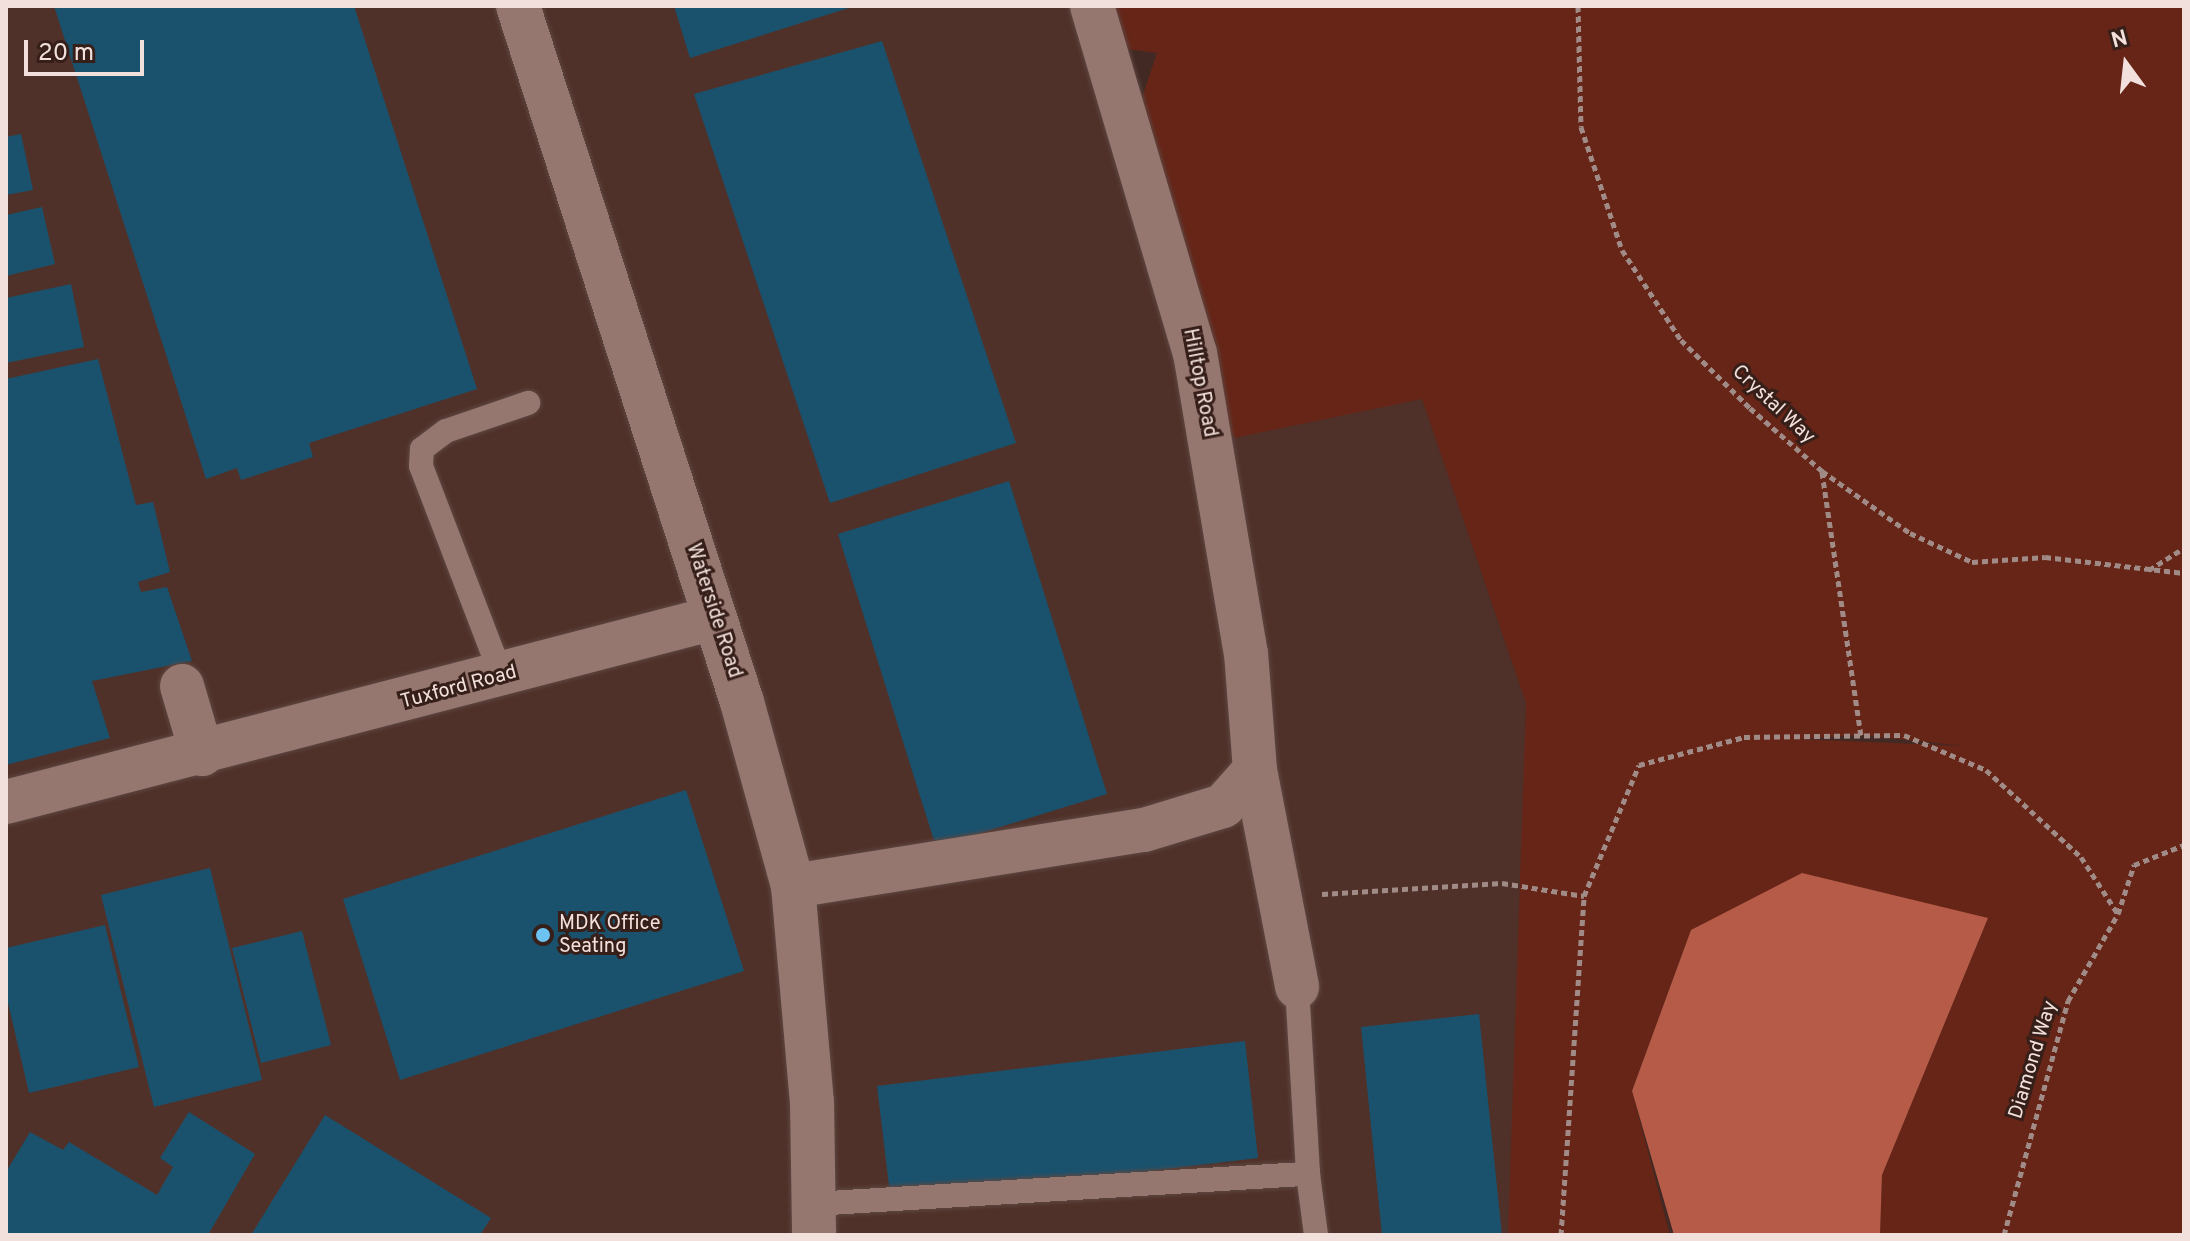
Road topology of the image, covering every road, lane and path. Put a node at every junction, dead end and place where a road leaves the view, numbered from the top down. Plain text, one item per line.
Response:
1 (518, 6) edge
2 (1092, 6) edge
3 (1578, 6) edge
4 (528, 403) dead end
5 (1822, 471) junction
6 (2184, 548) edge
7 (2149, 571) junction
8 (2184, 573) edge
9 (714, 618) junction
10 (502, 677) junction
11 (182, 686) dead end
12 (1861, 735) junction
13 (202, 754) junction
14 (1255, 770) junction
15 (6, 802) edge
16 (2184, 845) edge
17 (793, 886) junction
18 (1584, 896) junction
19 (1284, 897) junction
20 (2118, 914) junction
21 (1297, 987) joint
22 (1308, 1174) junction
23 (814, 1219) edge
24 (1316, 1235) edge
25 (1561, 1235) edge
26 (2004, 1235) edge

1 - 9 street, Waterside Road
2 - 14 street, Hilltop Road
3 - 5 path, Crystal Way
4 - 10 lane
5 - 7 path, Crystal Way
5 - 12 path
6 - 7 path
7 - 8 path, Crystal Way
9 - 10 street, Tuxford Road
9 - 17 street, Waterside Road
10 - 13 street, Tuxford Road
11 - 13 street
12 - 18 path
12 - 20 path
13 - 15 street, Tuxford Road
14 - 17 street
14 - 19 street, Hilltop Road
16 - 20 path, Diamond Way
17 - 23 street, Waterside Road
18 - 19 path
18 - 25 path
19 - 21 street, Hilltop Road
20 - 26 path, Diamond Way
21 - 22 lane
22 - 23 lane
22 - 24 lane

